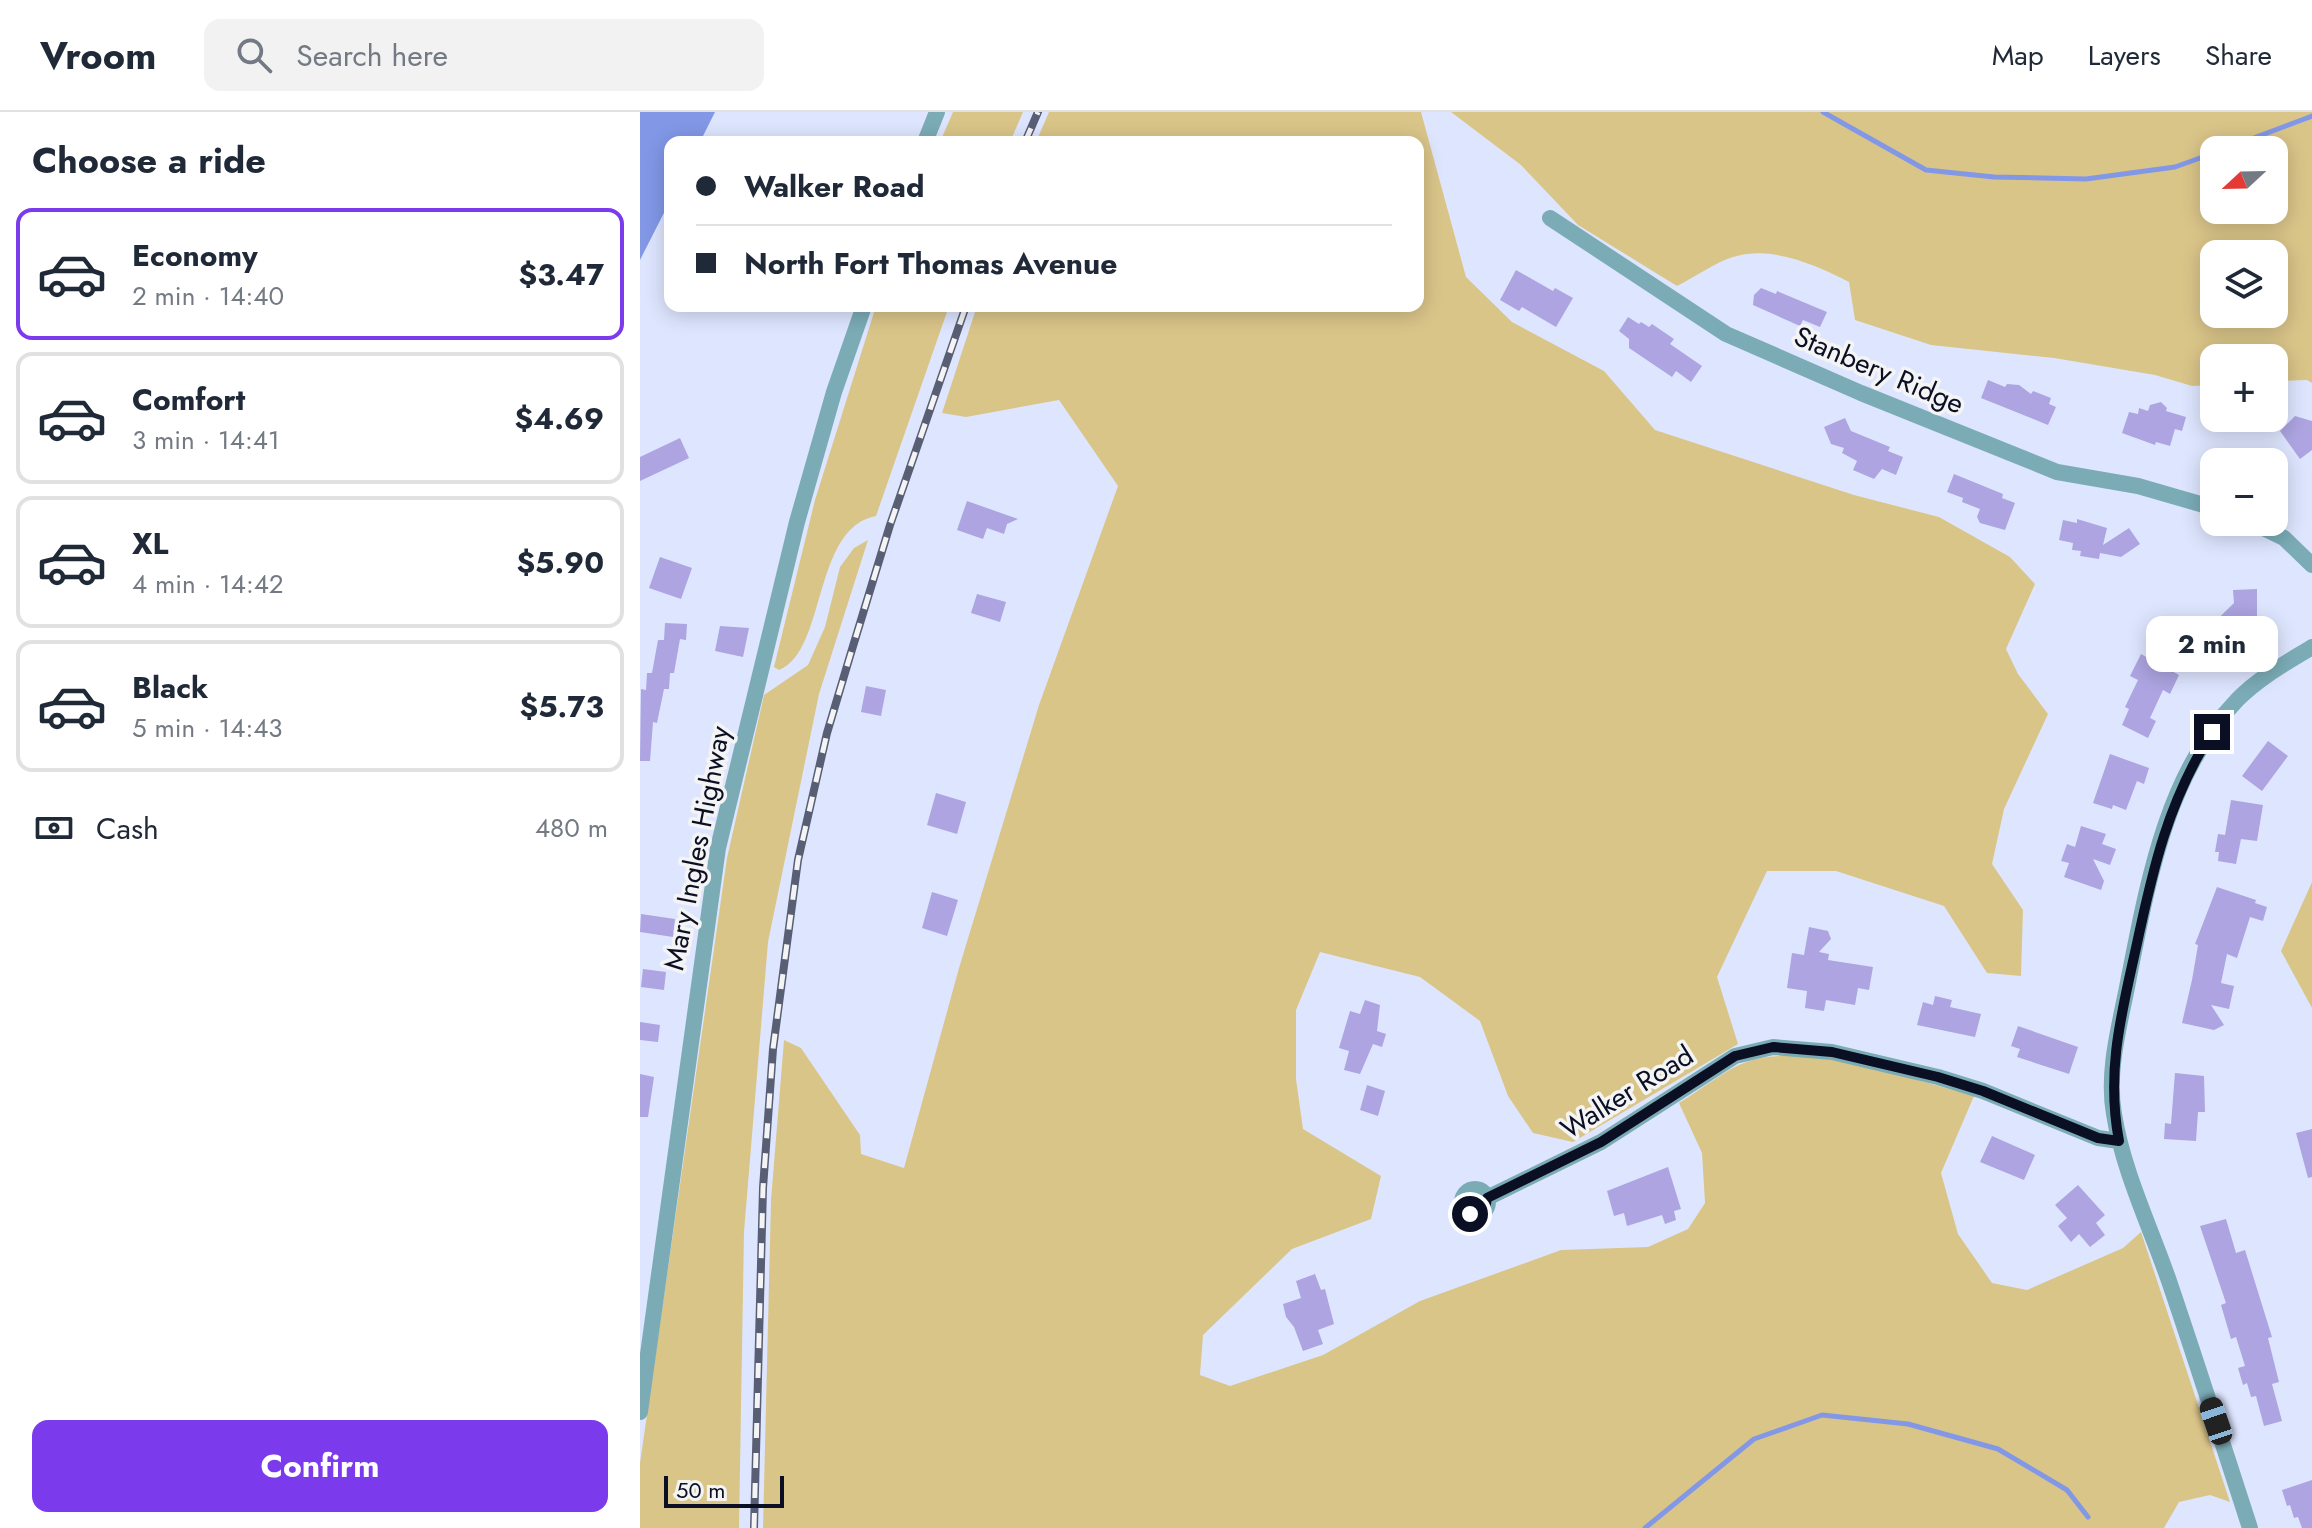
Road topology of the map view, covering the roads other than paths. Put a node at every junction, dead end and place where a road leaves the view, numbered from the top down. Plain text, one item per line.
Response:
1 (937, 112) edge
2 (927, 136) edge
3 (1550, 218) dead end
4 (862, 312) edge
5 (2200, 504) edge
6 (2280, 536) edge
7 (2312, 565) edge
8 (2312, 647) edge
9 (2119, 1141) junction
10 (1487, 1198) dead end
11 (640, 1412) edge
12 (2250, 1528) edge

1 - 2 street
3 - 5 street, Stanbery Ridge
4 - 11 street, Mary Ingles Highway
6 - 7 street
8 - 9 street
9 - 10 street, Walker Road
9 - 12 street

